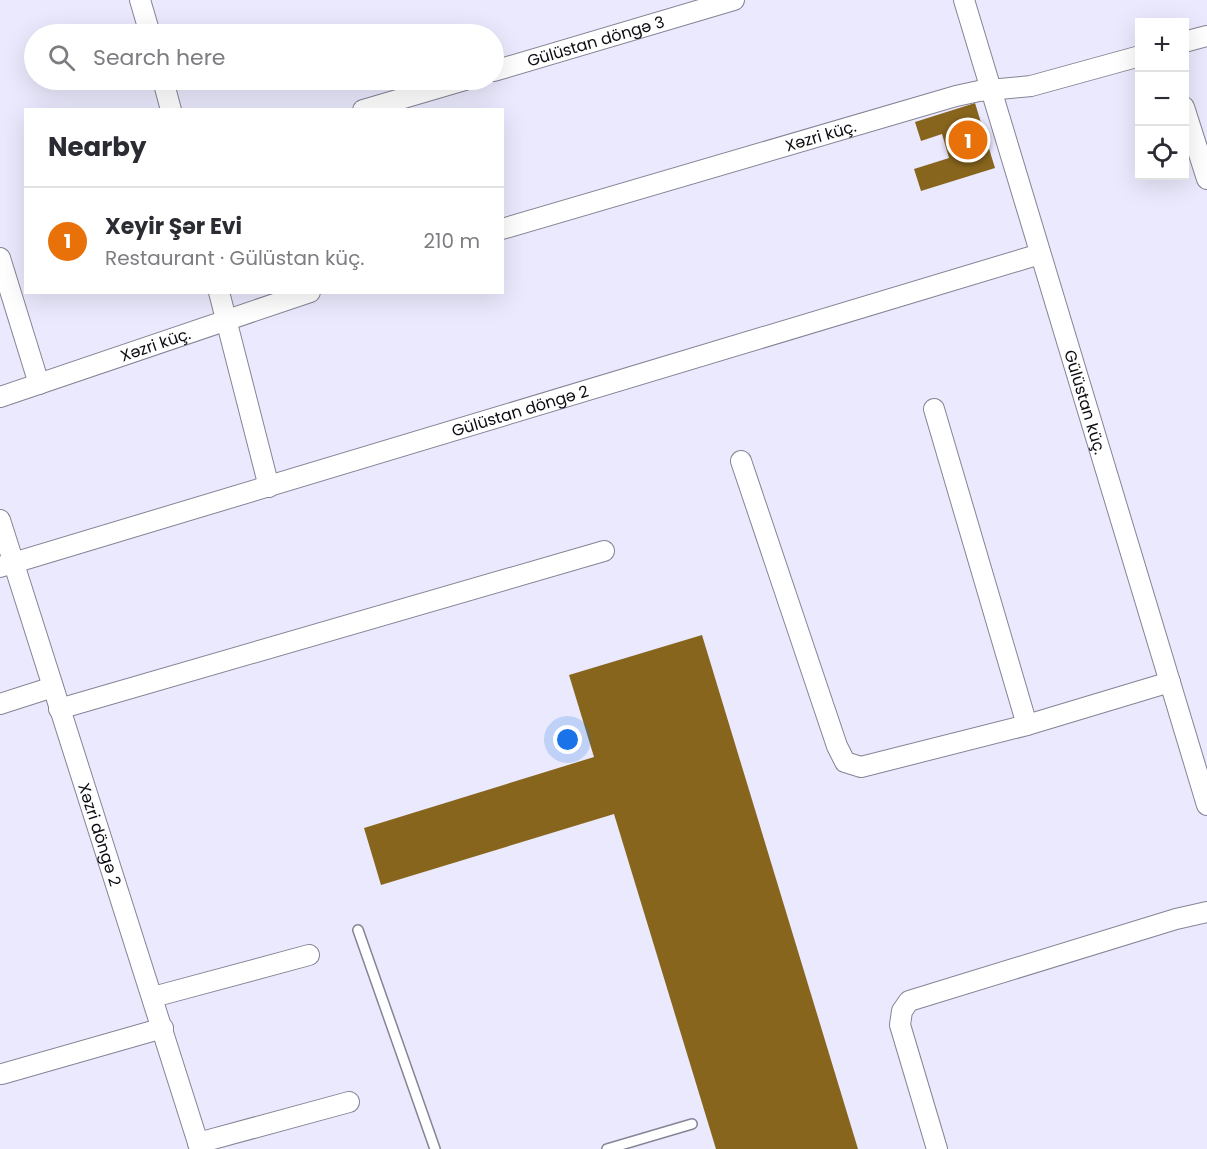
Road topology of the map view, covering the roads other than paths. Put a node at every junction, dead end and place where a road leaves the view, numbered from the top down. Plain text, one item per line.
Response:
1 (140, 0) edge
2 (734, 0) edge
3 (964, 0) edge
4 (147, 24) edge
5 (1207, 36) edge
6 (1189, 41) edge
7 (1135, 57) edge
8 (504, 68) edge
9 (990, 89) junction
10 (166, 90) edge
11 (431, 90) edge
12 (170, 108) edge
13 (370, 108) edge
14 (1189, 120) edge
15 (1207, 179) edge
16 (504, 228) edge
17 (1040, 254) junction
18 (0, 258) edge
19 (220, 294) edge
20 (304, 294) edge
21 (226, 320) junction
22 (39, 384) junction
23 (0, 397) edge
24 (934, 408) dead end
25 (741, 461) dead end
26 (269, 487) junction
27 (0, 520) edge
28 (604, 551) dead end
29 (7, 565) edge
30 (1170, 682) junction
31 (53, 687) junction
32 (0, 704) edge
33 (59, 709) junction
34 (1027, 725) junction
35 (1207, 805) edge
36 (1207, 912) edge
37 (358, 930) dead end
38 (309, 955) dead end
39 (153, 997) junction
40 (163, 1028) junction
41 (2, 1074) dead end
42 (349, 1102) dead end
43 (692, 1124) dead end
44 (199, 1146) edge
45 (435, 1149) edge
46 (607, 1149) edge
47 (937, 1149) edge

1 - 4 street
2 - 8 street, Gülüstan döngə 3
3 - 9 street, Gülüstan küç.
5 - 6 street
7 - 9 street, Xəzri küç.
9 - 16 street, Xəzri küç.
9 - 17 street, Gülüstan küç.
10 - 12 street
11 - 13 street
14 - 15 street
17 - 26 street, Gülüstan döngə 2
17 - 30 street, Gülüstan küç.
18 - 22 street
19 - 21 street
20 - 21 street, Xəzri küç.
21 - 22 street, Xəzri küç.
21 - 26 street
22 - 23 street, Xəzri küç.
24 - 34 street
25 - 34 street
26 - 29 street, Gülüstan döngə 2
27 - 29 street, Xəzri döngə 2
28 - 33 street
29 - 31 street, Xəzri döngə 2
30 - 34 street
30 - 35 street, Gülüstan küç.
31 - 32 street
31 - 33 street, Xəzri döngə 2
33 - 39 street, Xəzri döngə 2
36 - 47 street
37 - 45 lane
38 - 39 street
39 - 40 street, Xəzri döngə 2
40 - 41 street
40 - 44 street, Xəzri döngə 2
42 - 44 street
43 - 46 lane

